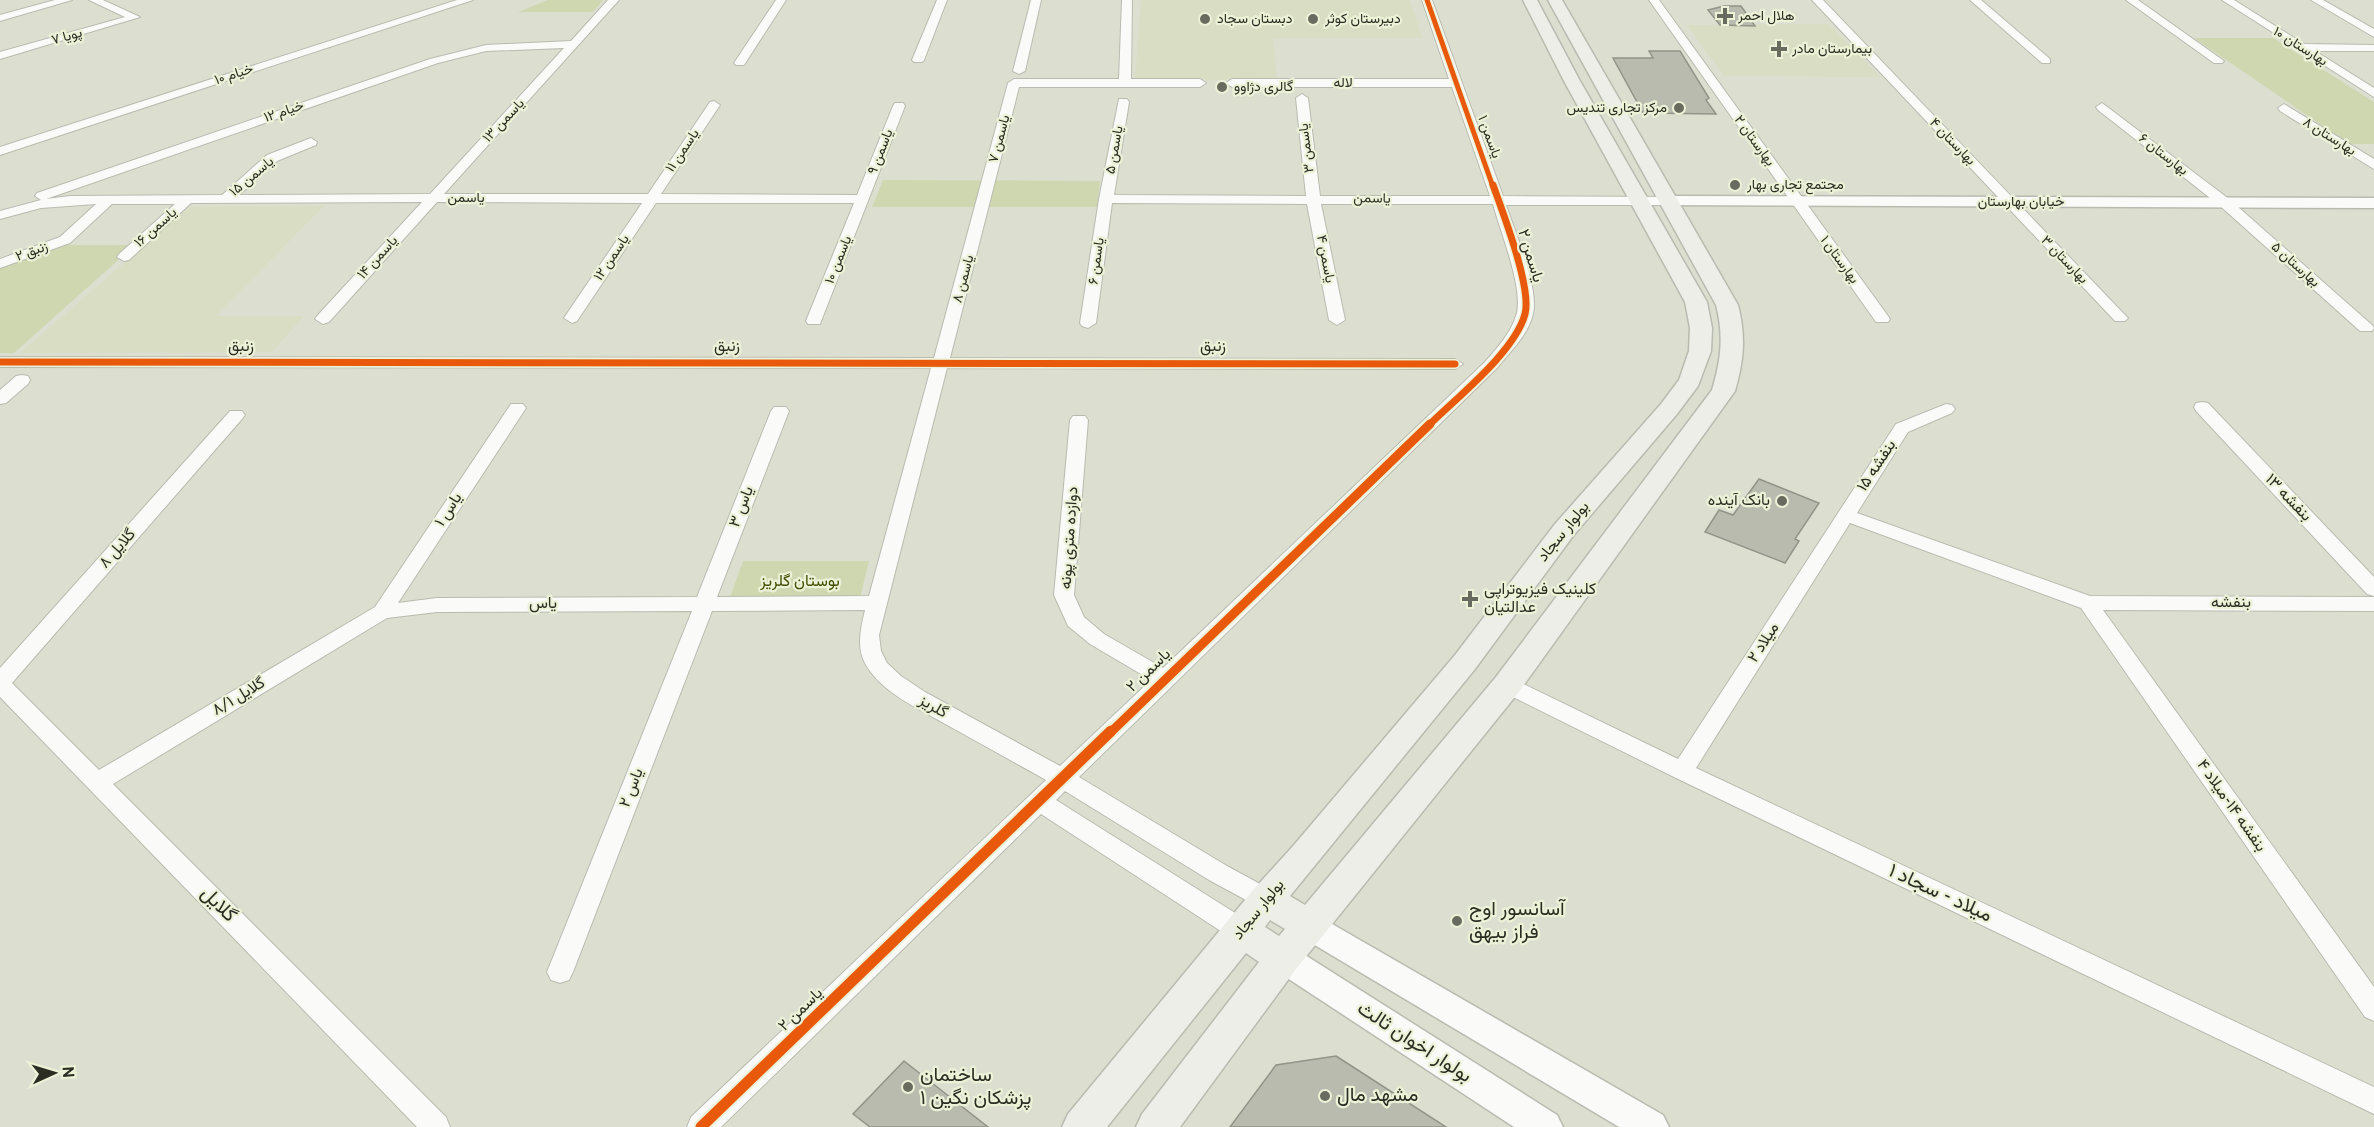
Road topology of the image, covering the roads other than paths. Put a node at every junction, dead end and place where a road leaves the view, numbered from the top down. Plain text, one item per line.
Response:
1 (67, 0) edge
2 (94, 0) edge
3 (468, 0) edge
4 (614, 0) edge
5 (780, 0) edge
6 (942, 0) edge
7 (1036, 0) edge
8 (1126, 0) edge
9 (1427, 0) edge
10 (1530, 0) edge
11 (1556, 0) edge
12 (1654, 0) edge
13 (1817, 0) edge
14 (1974, 0) edge
15 (2131, 0) edge
16 (2227, 0) edge
17 (2316, 0) edge
18 (0, 18) edge
19 (2374, 34) edge
20 (573, 44) junction
21 (2301, 47) junction
22 (2374, 48) edge
23 (0, 56) edge
24 (918, 60) dead end
25 (2046, 61) dead end
26 (2218, 62) dead end
27 (740, 63) dead end
28 (1017, 77) junction
29 (1454, 82) junction
30 (1125, 83) junction
31 (1200, 83) dead end
32 (1232, 83) dead end
33 (2374, 93) edge
34 (1302, 99) dead end
35 (1124, 102) dead end
36 (714, 105) dead end
37 (899, 106) dead end
38 (2102, 107) dead end
39 (2284, 108) dead end
40 (310, 142) dead end
41 (0, 151) edge
42 (2374, 165) edge
43 (986, 196) joint
44 (434, 198) junction
45 (652, 198) junction
46 (1313, 198) junction
47 (188, 199) junction
48 (226, 199) junction
49 (863, 199) junction
50 (1106, 199) junction
51 (108, 200) junction
52 (1498, 200) junction
53 (1638, 201) junction
54 (1669, 201) junction
55 (1796, 201) junction
56 (2008, 202) junction
57 (2224, 202) junction
58 (2374, 202) edge
59 (0, 210) edge
60 (0, 215) edge
61 (124, 257) dead end
62 (0, 264) edge
63 (572, 318) dead end
64 (2120, 318) dead end
65 (323, 319) dead end
66 (1882, 319) dead end
67 (1337, 320) dead end
68 (814, 321) dead end
69 (1088, 323) dead end
70 (2366, 328) dead end
71 (0, 362) edge
72 (942, 362) junction
73 (1455, 364) dead end
74 (22, 380) dead end
75 (0, 399) edge
76 (2202, 407) dead end
77 (517, 408) dead end
78 (1946, 410) dead end
79 (780, 411) dead end
80 (236, 415) dead end
81 (1079, 420) dead end
82 (1846, 515) junction
83 (2374, 589) edge
84 (878, 603) junction
85 (2088, 603) junction
86 (704, 604) junction
87 (2374, 604) edge
88 (382, 612) junction
89 (1164, 678) junction
90 (0, 683) edge
91 (1507, 685) junction
92 (1682, 771) junction
93 (1062, 778) junction
94 (97, 783) junction
95 (1039, 801) junction
96 (1266, 899) junction
97 (1309, 926) junction
98 (1242, 931) junction
99 (1283, 958) junction
100 (560, 972) dead end
101 (2374, 1009) edge
102 (2374, 1101) edge
103 (436, 1127) edge
104 (701, 1127) edge
105 (1082, 1127) edge
106 (1156, 1127) edge
107 (1545, 1127) edge
108 (1651, 1127) edge

1 - 18 street
2 - 23 street, پویا ۷
3 - 41 street, خیام ۱۰
4 - 20 street, یاسمن ۱۳
5 - 27 street
6 - 24 street
7 - 28 street, یاسمن ۷
8 - 30 street
9 - 29 street, یاسمن ۱
10 - 53 main road, بولوار سجاد
11 - 54 main road
12 - 55 street, بهارستان ۲
13 - 56 street, بهارستان ۴
14 - 25 street
15 - 26 street
16 - 21 street, بهارستان ۱۰
17 - 19 street
20 - 44 street, یاسمن ۱۳
20 - 59 street, خیام ۱۲
21 - 22 street
21 - 33 street, بهارستان ۱۰
28 - 30 street
28 - 43 street, یاسمن ۷
29 - 32 street, لاله
29 - 52 street, یاسمن ۱
30 - 31 street
34 - 46 street, یاسمن ۳
35 - 50 street, یاسمن ۵
36 - 45 street, یاسمن ۱۱
37 - 49 street, یاسمن ۹
38 - 57 street, بهارستان ۶
39 - 42 street, بهارستان ۸
40 - 48 street, یاسمن ۱۵
43 - 72 street, یاسمن ۸
44 - 45 street, یاسمن
44 - 48 street, یاسمن
44 - 65 street, یاسمن ۱۴
45 - 49 street, یاسمن
45 - 63 street, یاسمن ۱۲
46 - 50 street, یاسمن
46 - 52 street, یاسمن
46 - 67 street, یاسمن ۴
47 - 48 street, یاسمن
47 - 51 street, یاسمن
47 - 61 street, یاسمن ۱۶
49 - 68 street, یاسمن ۱۰
50 - 69 street, یاسمن ۶
51 - 60 street, یاسمن
51 - 62 street, زنبق ۲
52 - 53 street, یاسمن
52 - 89 street, یاسمن ۲
53 - 54 street, یاسمن
53 - 96 main road, بولوار سجاد
54 - 55 street, خیابان بهارستان
54 - 91 main road
55 - 56 street, خیابان بهارستان
55 - 66 street, بهارستان ۱
56 - 57 street, خیابان بهارستان
56 - 64 street, بهارستان ۳
57 - 58 street, خیابان بهارستان
57 - 70 street, بهارستان ۵
71 - 72 street, زنبق
72 - 73 street, زنبق
72 - 84 street, گلریز
74 - 75 street
76 - 83 street, بنفشه ۱۳
77 - 88 street, یاس ۱
78 - 82 street, بنفشه ۱۵
79 - 86 street, یاس ۳
80 - 90 street, گلایل ۸
81 - 89 street, دوازده متری پونه
82 - 85 street, بنفشه
82 - 92 street, میلاد ۲
84 - 86 street, یاس
84 - 93 street, گلریز
85 - 87 street, بنفشه
85 - 101 street, بنفشه ۱۴-میلاد ۴
86 - 88 street, یاس
86 - 100 street, یاس ۲
88 - 94 street, گلایل ۸/۱
89 - 93 street, یاسمن ۲
90 - 94 street, گلایل
91 - 92 street, میلاد - سجاد ۱
91 - 97 main road
92 - 102 street, میلاد - سجاد ۱
93 - 95 street, یاسمن ۲
93 - 96 street, گلریز
94 - 103 street, گلایل
95 - 98 street
95 - 104 street, یاسمن ۲
96 - 97 main road
96 - 98 main road, بولوار سجاد
97 - 99 main road
97 - 108 street
98 - 99 main road
98 - 105 main road, بولوار سجاد
99 - 106 main road
99 - 107 street, بولوار اخوان ثالث

